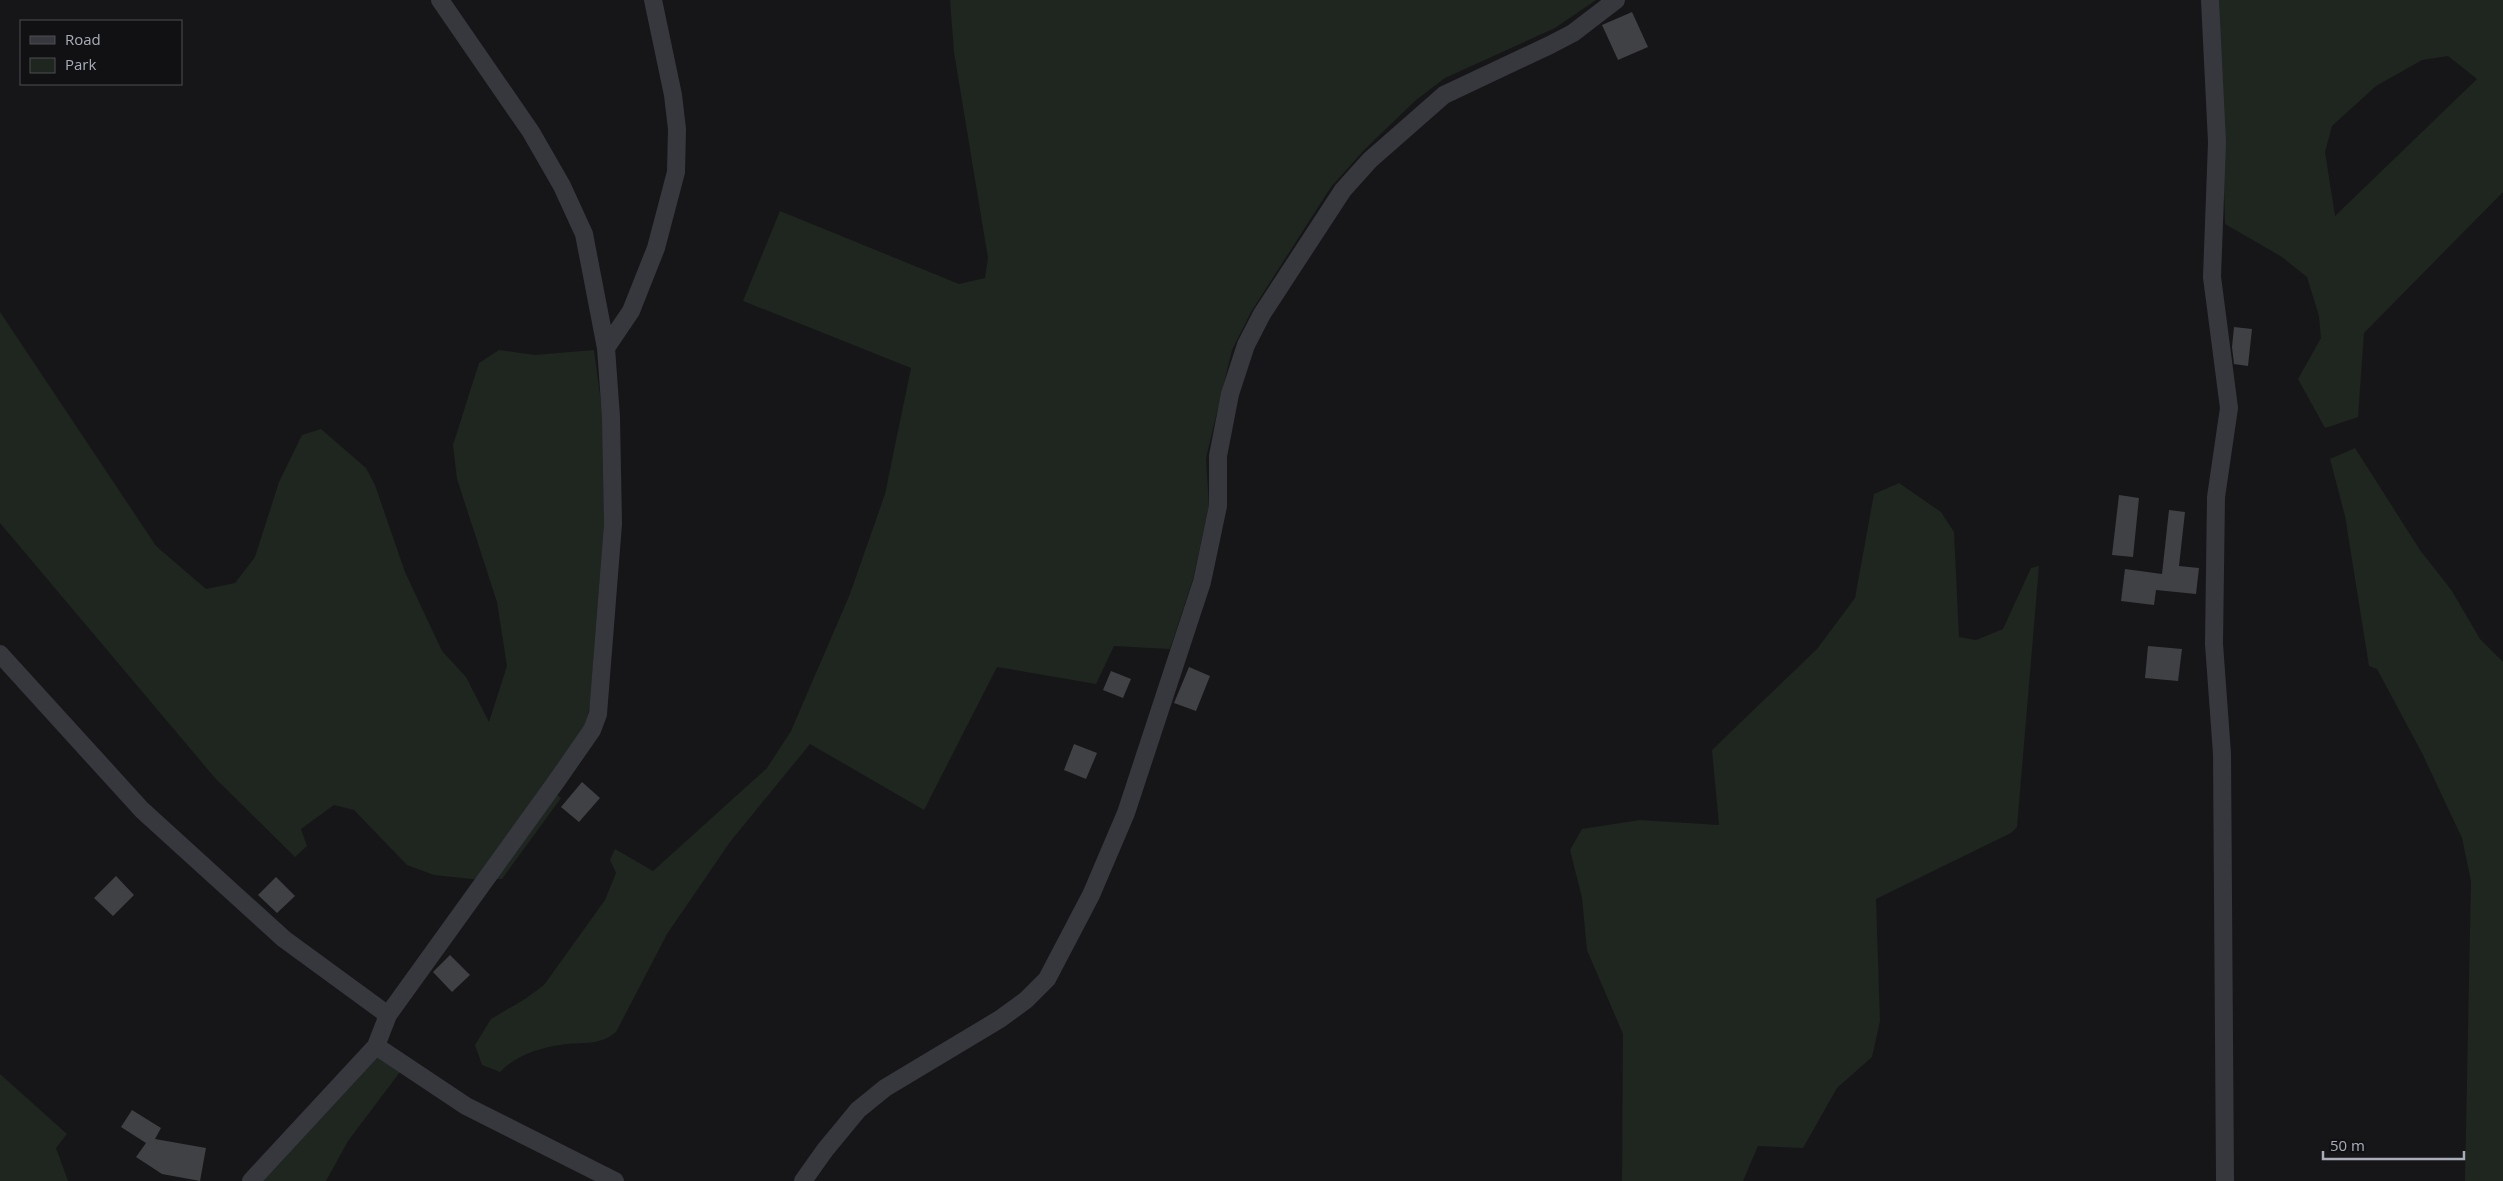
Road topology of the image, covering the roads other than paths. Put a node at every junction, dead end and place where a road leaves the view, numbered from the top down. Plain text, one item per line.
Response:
1 (440, 0) edge
2 (653, 0) edge
3 (1616, 0) edge
4 (2210, 0) edge
5 (606, 348) junction
6 (0, 654) edge
7 (388, 1015) junction
8 (376, 1046) junction
9 (251, 1181) edge
10 (615, 1181) edge
11 (803, 1181) edge
12 (2225, 1181) edge

1 - 5 street
2 - 5 street
3 - 11 street
4 - 12 street
5 - 7 street
6 - 7 street
7 - 8 street
8 - 9 street
8 - 10 street

